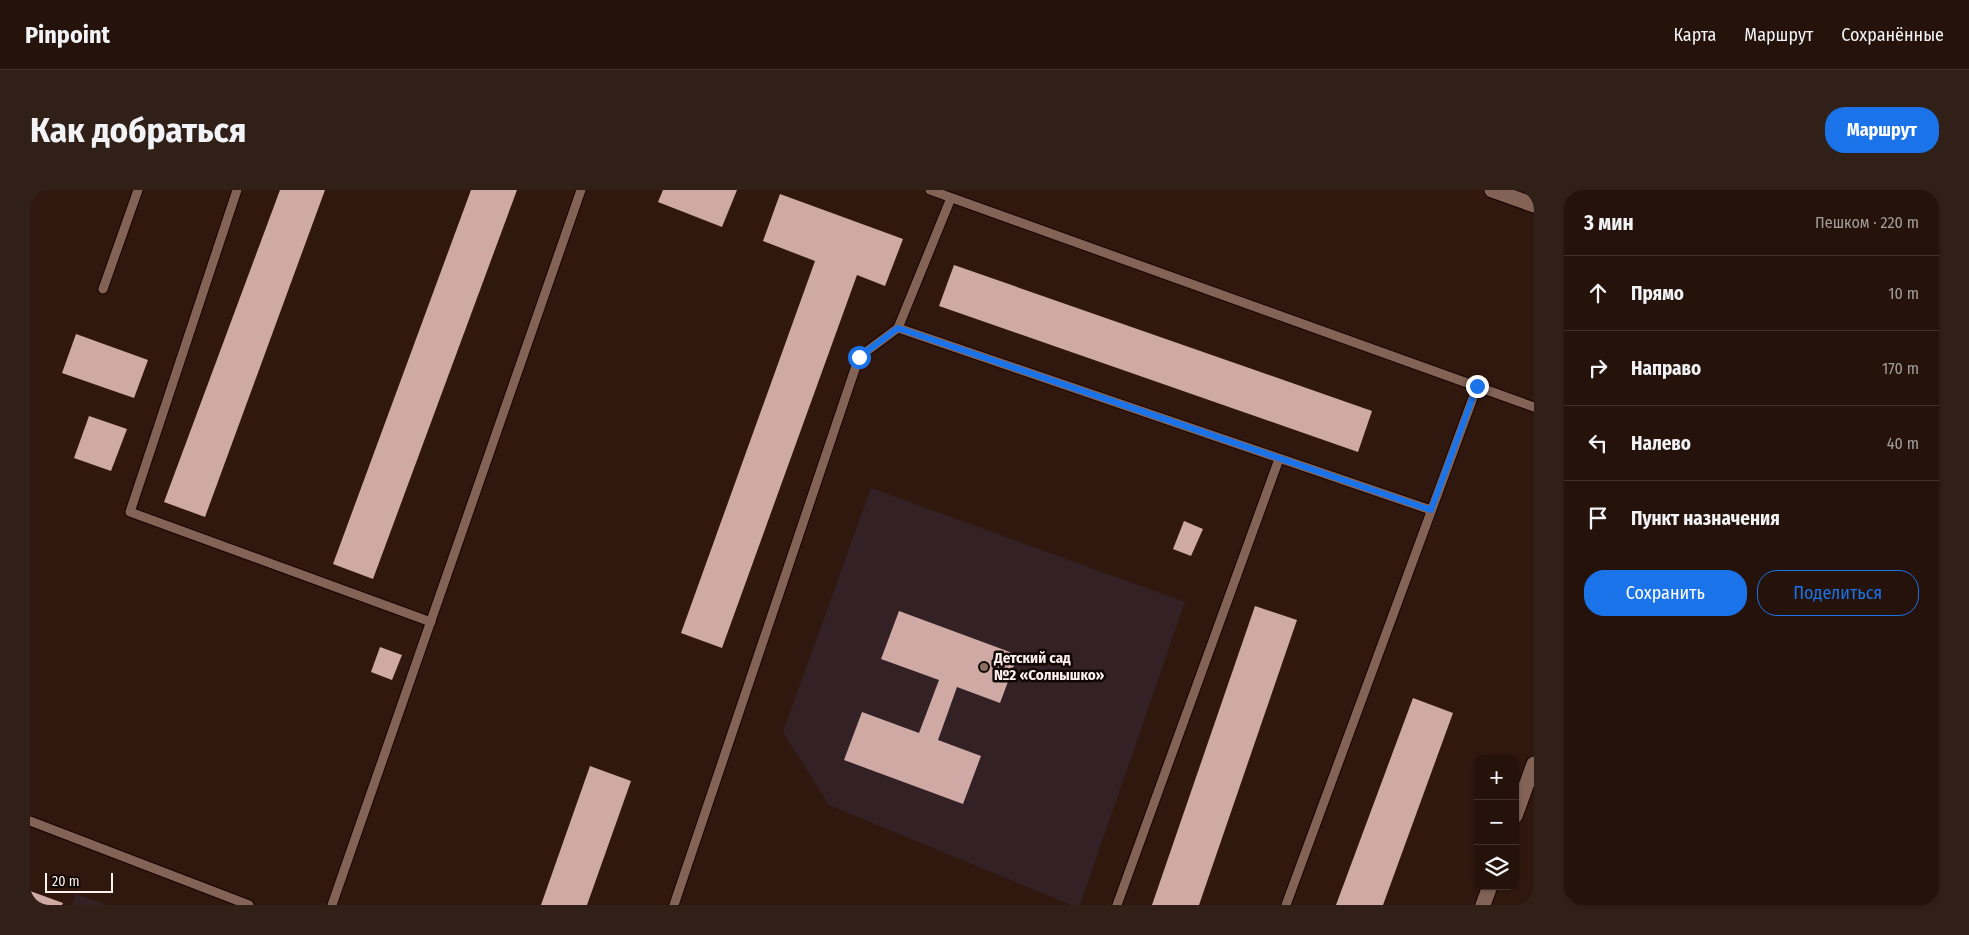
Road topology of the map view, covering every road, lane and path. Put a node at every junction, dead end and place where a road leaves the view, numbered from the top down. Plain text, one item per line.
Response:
1 (138, 190) edge
2 (236, 190) edge
3 (581, 190) edge
4 (930, 190) edge
5 (1492, 190) edge
6 (951, 198) junction
7 (1534, 205) edge
8 (103, 290) dead end
9 (898, 328) junction
10 (1477, 386) junction
11 (1534, 407) edge
12 (1279, 458) junction
13 (1431, 510) junction
14 (431, 622) junction
15 (1534, 764) edge
16 (1519, 805) edge
17 (30, 821) edge
18 (1489, 890) edge
19 (248, 905) edge
20 (332, 905) edge
21 (674, 905) edge
22 (1117, 905) edge
23 (1286, 905) edge
24 (1483, 905) edge

1 - 8 lane
2 - 14 lane
3 - 14 lane
4 - 6 lane
5 - 7 street
6 - 9 lane
6 - 10 lane
9 - 12 lane
9 - 21 lane
10 - 11 lane
10 - 13 lane
12 - 13 lane
12 - 22 lane
13 - 23 lane
14 - 20 lane
15 - 16 street
17 - 19 lane
18 - 24 street

